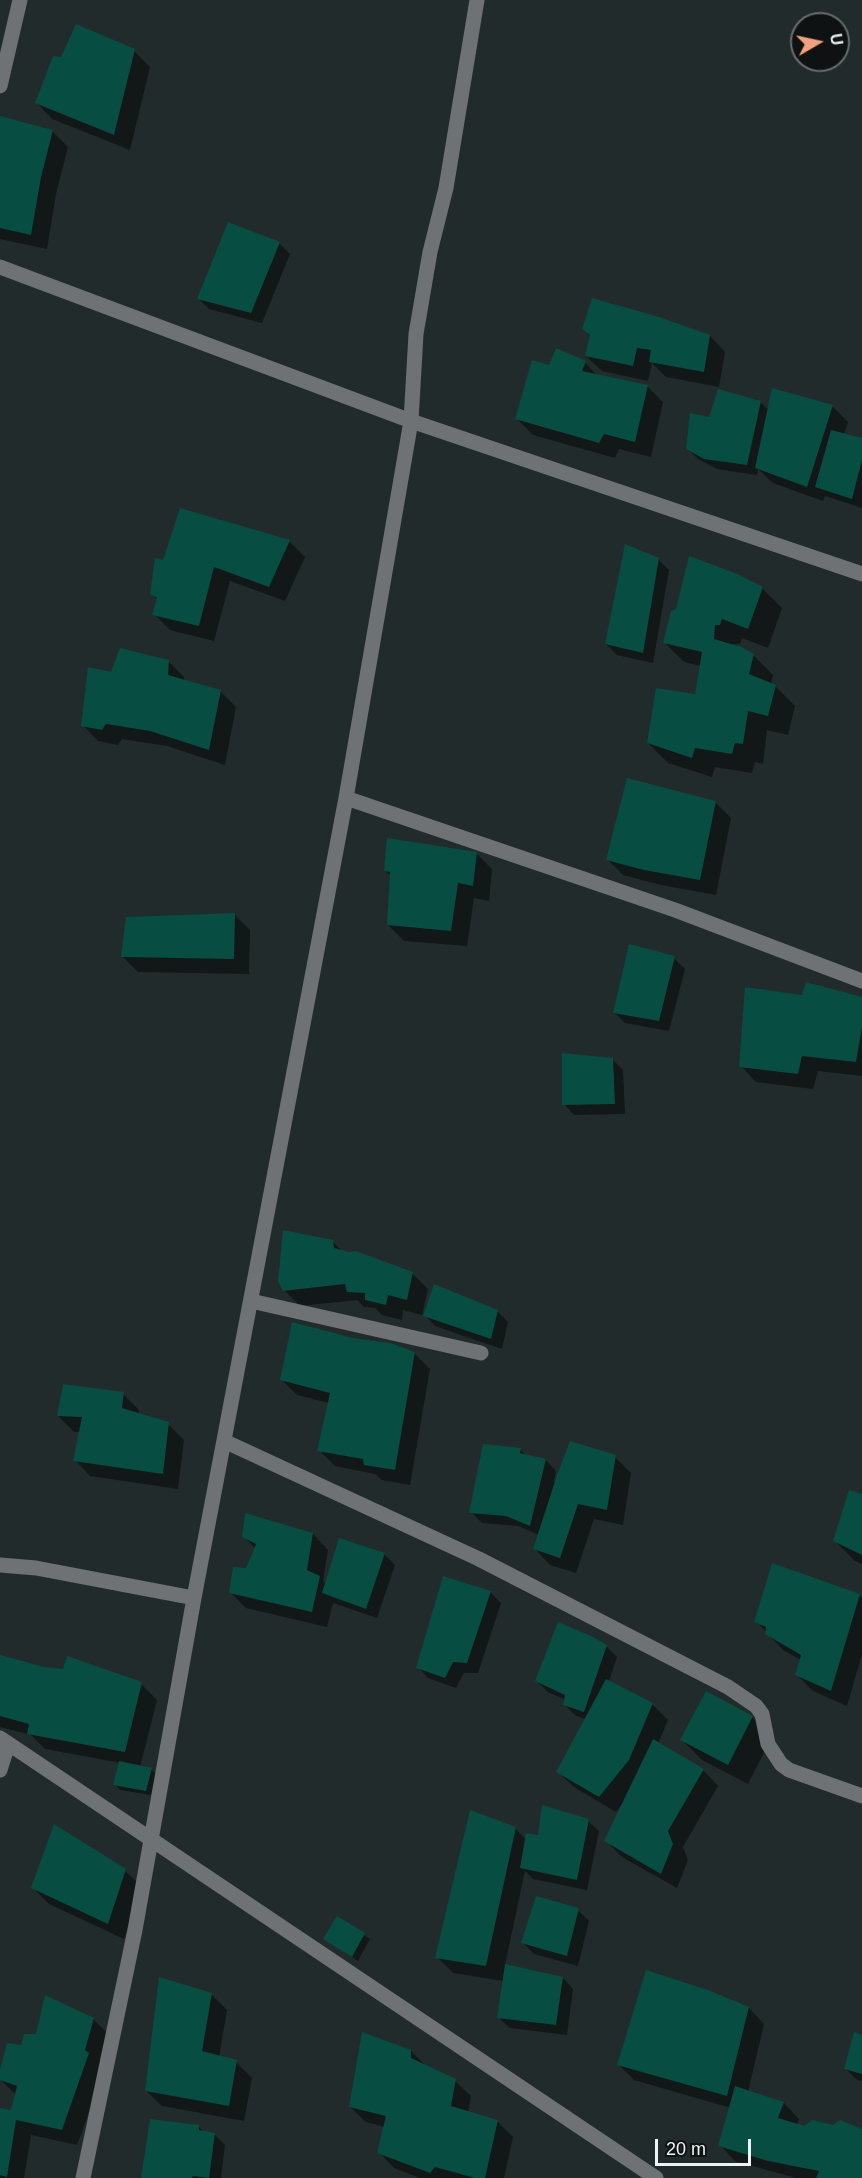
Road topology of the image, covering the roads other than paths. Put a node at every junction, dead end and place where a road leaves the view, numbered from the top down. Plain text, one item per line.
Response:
1 (20, 0) edge
2 (477, 0) edge
3 (0, 86) edge
4 (0, 267) edge
5 (411, 422) junction
6 (862, 574) edge
7 (346, 798) junction
8 (862, 981) edge
9 (251, 1301) junction
10 (481, 1353) dead end
11 (224, 1441) junction
12 (0, 1565) edge
13 (194, 1598) junction
14 (4, 1741) edge
15 (0, 1770) edge
16 (862, 1796) edge
17 (150, 1837) junction
18 (83, 2178) edge
19 (656, 2178) edge

1 - 3 street
2 - 5 street
4 - 5 street
5 - 6 street
5 - 7 street
7 - 8 street
7 - 9 street
9 - 10 street
9 - 11 street
11 - 13 street
11 - 16 street
12 - 13 street
13 - 17 street
14 - 15 street
14 - 17 street
17 - 18 street
17 - 19 street

